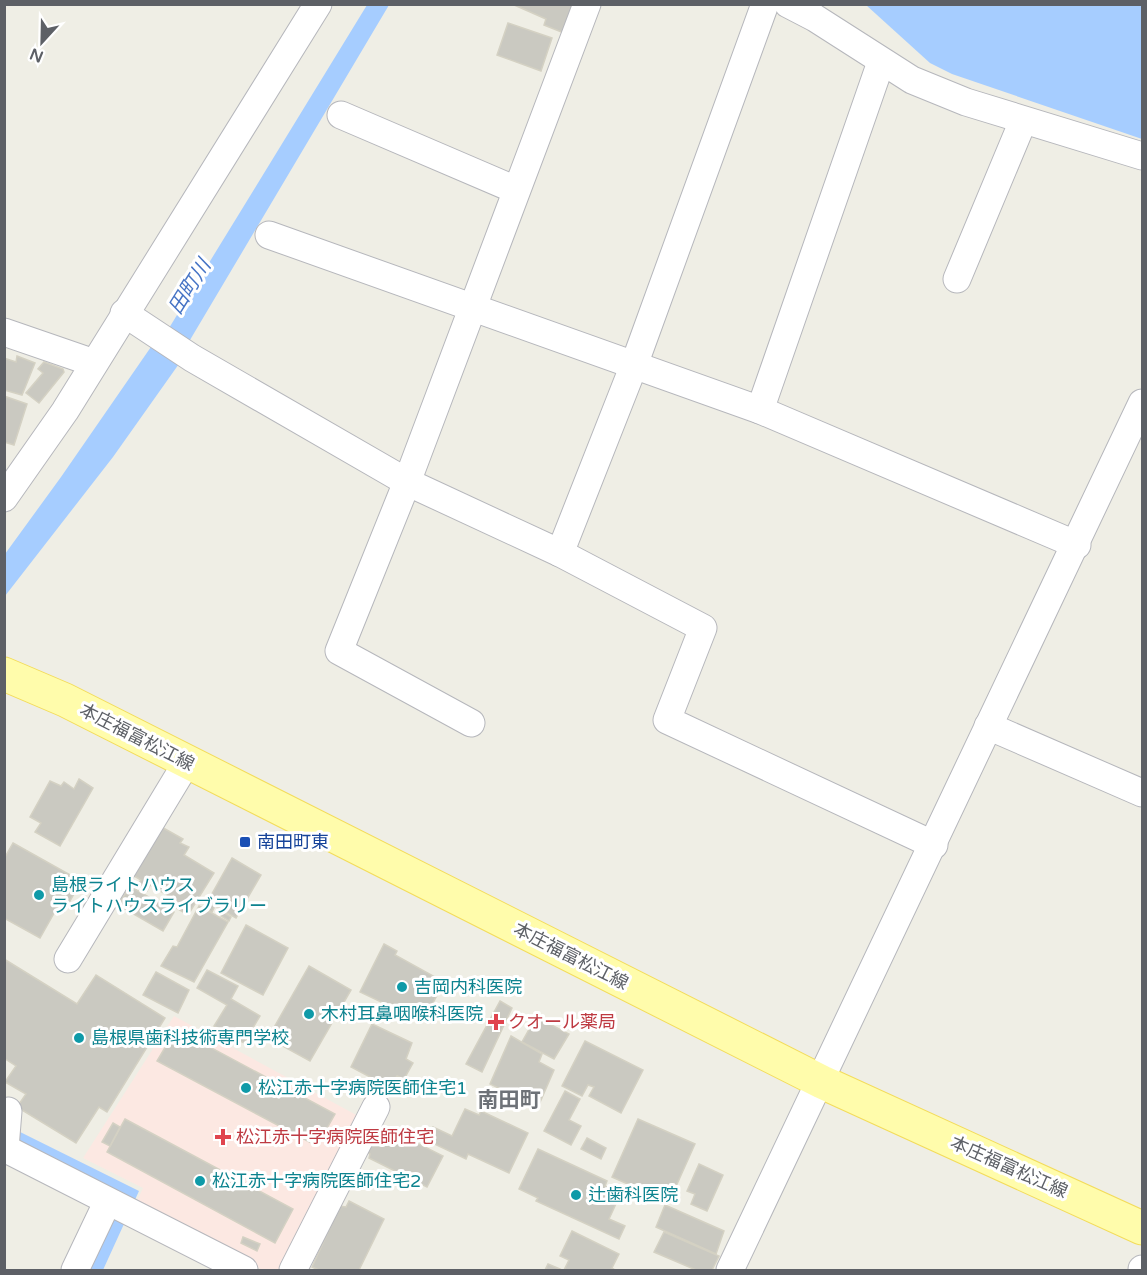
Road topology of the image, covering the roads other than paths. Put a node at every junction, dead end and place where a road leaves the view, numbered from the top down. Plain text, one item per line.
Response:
1 (318, 4) edge
2 (587, 4) edge
3 (765, 4) edge
4 (788, 4) edge
5 (881, 62) junction
6 (341, 115) dead end
7 (1023, 121) junction
8 (1143, 156) edge
9 (516, 189) junction
10 (269, 235) dead end
11 (957, 279) dead end
12 (472, 306) junction
13 (124, 313) junction
14 (4, 332) edge
15 (94, 363) junction
16 (634, 365) junction
17 (1143, 404) edge
18 (760, 410) junction
19 (407, 482) junction
20 (4, 498) edge
21 (1077, 545) junction
22 (560, 553) junction
23 (4, 674) edge
24 (471, 723) dead end
25 (988, 726) junction
26 (187, 762) junction
27 (1143, 794) edge
28 (934, 845) junction
29 (68, 959) dead end
30 (822, 1082) junction
31 (376, 1107) dead end
32 (8, 1111) dead end
33 (5, 1148) edge
34 (122, 1208) junction
35 (1143, 1228) edge
36 (75, 1270) edge
37 (244, 1270) edge
38 (293, 1270) edge
39 (730, 1270) edge

1 - 13 street
2 - 9 street
3 - 16 street
4 - 5 street
5 - 7 street
5 - 18 street
6 - 9 street
7 - 8 street
7 - 11 street
9 - 12 street
10 - 12 street
12 - 16 street
12 - 19 street
13 - 15 street
13 - 19 street
14 - 15 street
15 - 20 street
16 - 18 street
16 - 22 street
17 - 21 street
18 - 21 street
19 - 22 street
19 - 24 street
21 - 25 street
22 - 28 street
23 - 26 main road, 本庄福富松江線
25 - 27 street
25 - 28 street
26 - 29 street
26 - 30 main road, 本庄福富松江線
28 - 30 street
30 - 35 main road, 本庄福富松江線
30 - 39 street
31 - 38 street
32 - 33 street
33 - 34 street
34 - 36 street
34 - 37 street

